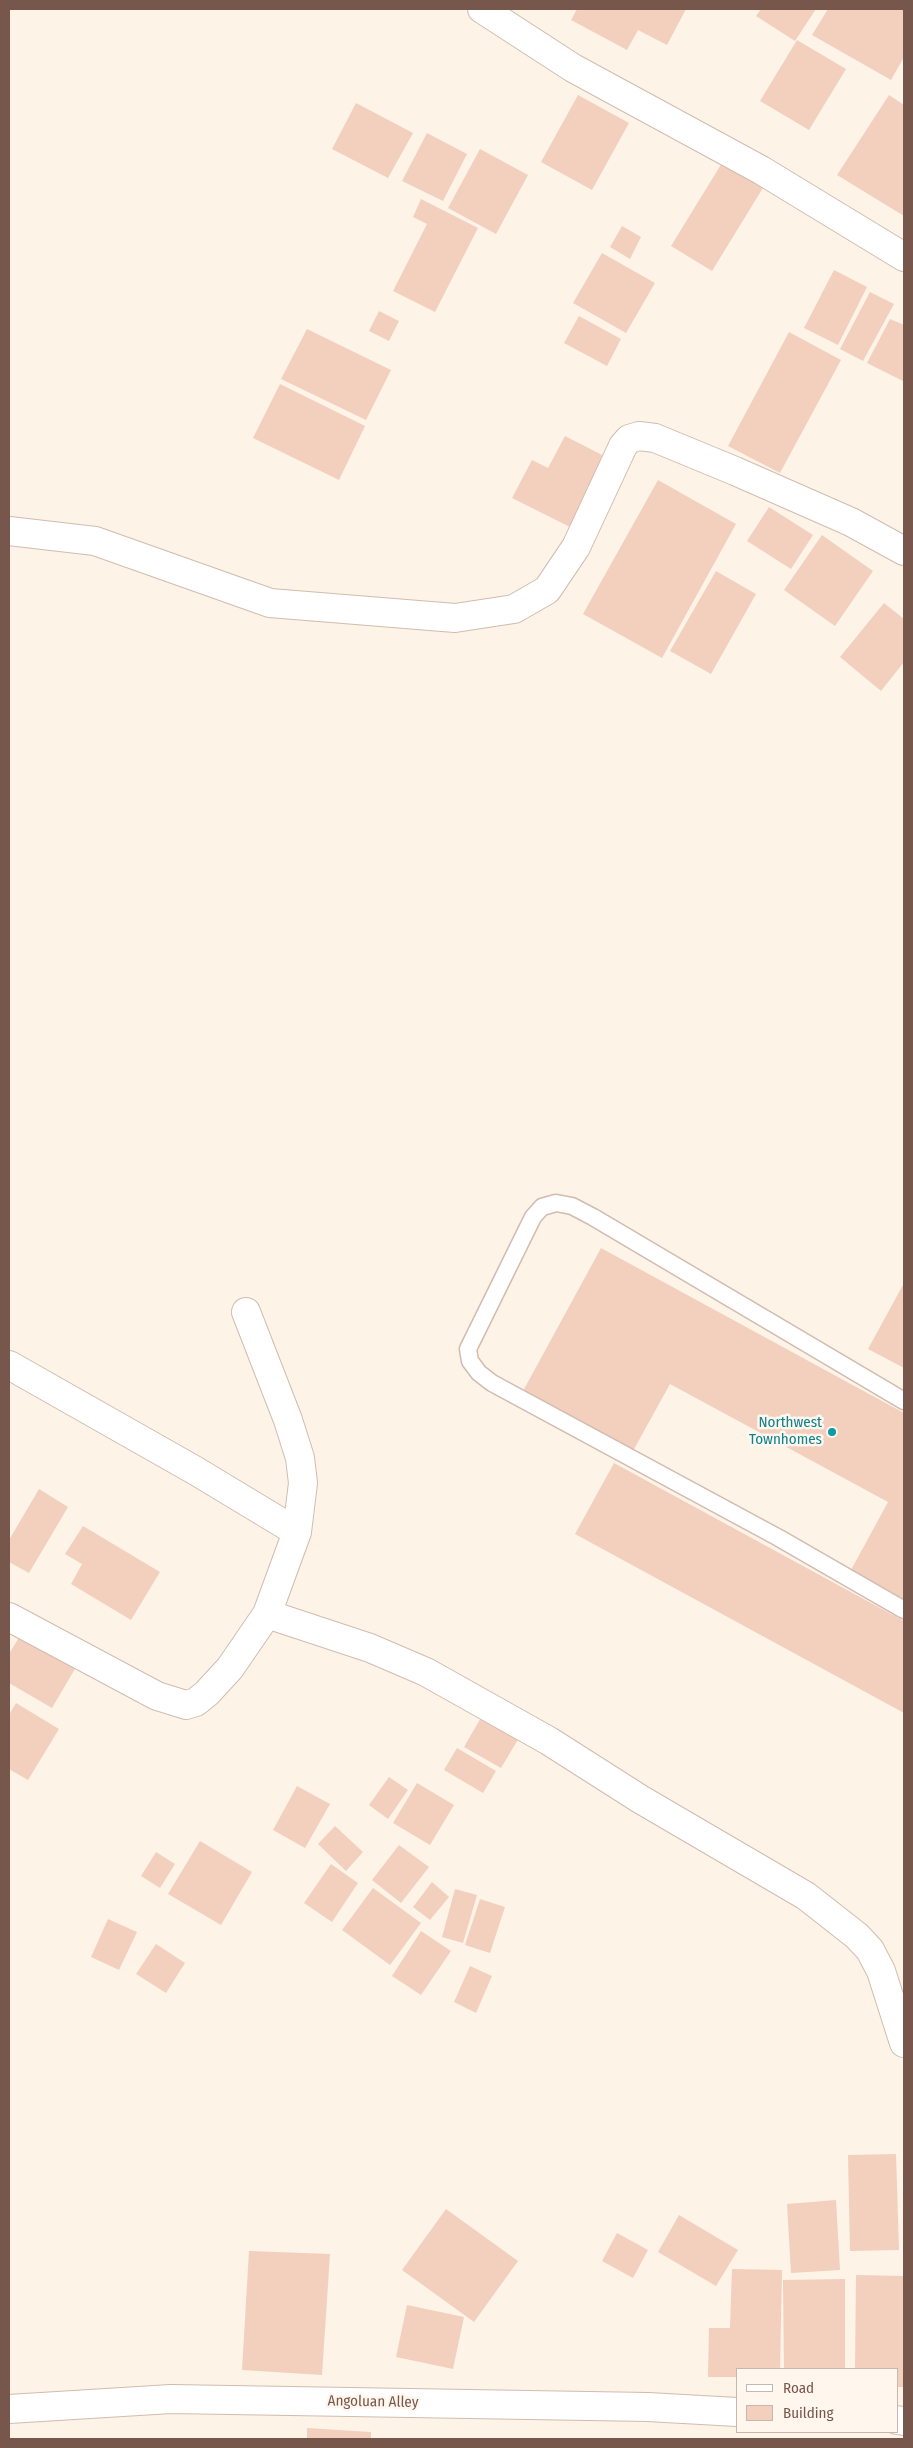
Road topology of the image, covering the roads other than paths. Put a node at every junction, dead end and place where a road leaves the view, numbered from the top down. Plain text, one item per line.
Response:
1 (482, 9) edge
2 (904, 256) edge
3 (9, 531) edge
4 (904, 551) edge
5 (246, 1312) dead end
6 (9, 1365) edge
7 (904, 1401) edge
8 (297, 1532) junction
9 (904, 1610) edge
10 (267, 1614) junction
11 (9, 1617) edge
12 (904, 2043) edge
13 (9, 2409) edge
14 (736, 2412) edge

1 - 2 street
3 - 4 street
5 - 8 street
6 - 8 street
7 - 9 lane
8 - 10 street
10 - 11 street
10 - 12 street
13 - 14 street, Angoluan Alley

